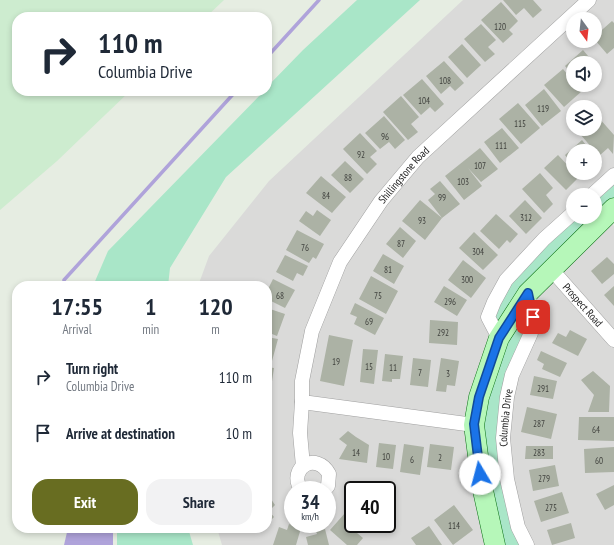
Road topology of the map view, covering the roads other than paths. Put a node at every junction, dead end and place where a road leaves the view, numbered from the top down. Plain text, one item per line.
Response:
1 (589, 0) edge
2 (614, 175) edge
3 (600, 188) edge
4 (614, 208) edge
5 (566, 219) edge
6 (551, 269) junction
7 (528, 293) junction
8 (499, 338) junction
9 (614, 340) edge
10 (302, 402) junction
11 (474, 424) junction
12 (303, 466) junction
13 (296, 481) edge
14 (329, 481) edge
15 (495, 545) edge
16 (527, 545) edge

1 - 10 street, Shillingstone Road
2 - 3 street
4 - 6 street
5 - 8 street
6 - 7 street
6 - 9 street, Prospect Road
7 - 8 street
7 - 16 street, Columbia Drive
8 - 11 street
10 - 11 street
10 - 12 street, Shillingstone Road
11 - 15 street
12 - 13 street, Shillingstone Road
12 - 14 street

